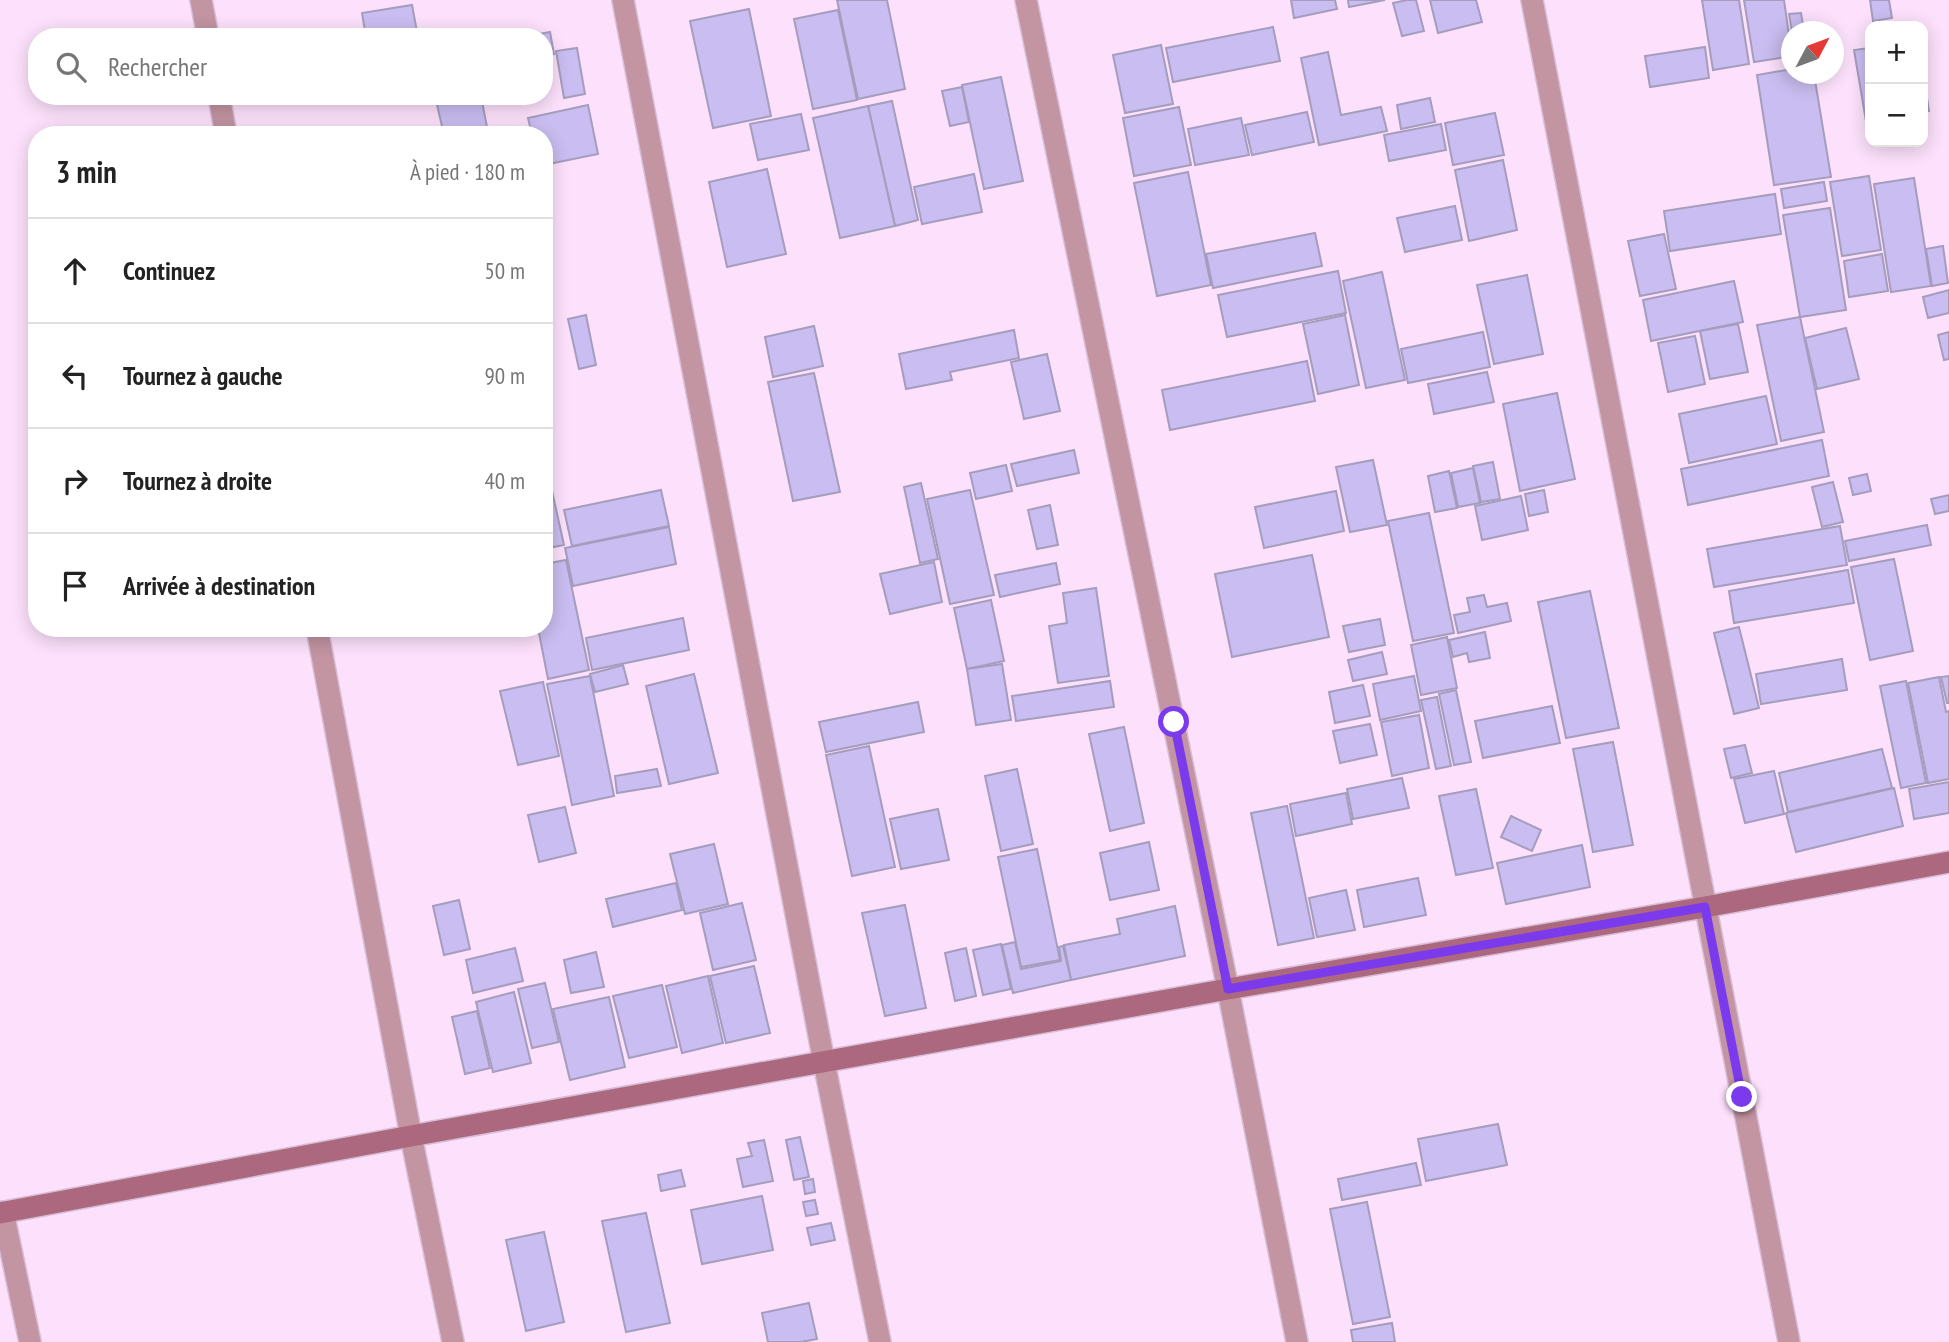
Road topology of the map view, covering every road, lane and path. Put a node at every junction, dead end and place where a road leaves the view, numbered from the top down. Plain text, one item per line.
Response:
1 (201, 0) edge
2 (624, 0) edge
3 (1026, 0) edge
4 (1532, 0) edge
5 (206, 28) edge
6 (221, 105) edge
7 (224, 126) edge
8 (319, 637) edge
9 (1949, 862) edge
10 (1705, 907) junction
11 (1228, 989) junction
12 (824, 1062) junction
13 (411, 1136) junction
14 (1, 1208) edge
15 (30, 1342) edge
16 (453, 1342) edge
17 (880, 1342) edge
18 (1297, 1342) edge
19 (1789, 1342) edge

1 - 5 street
2 - 12 street
3 - 11 street
4 - 10 street
6 - 7 street
8 - 13 street
9 - 10 street
10 - 11 street
10 - 19 street
11 - 12 street
11 - 18 street
12 - 13 street
12 - 17 street
13 - 14 street
13 - 16 street
14 - 15 street

